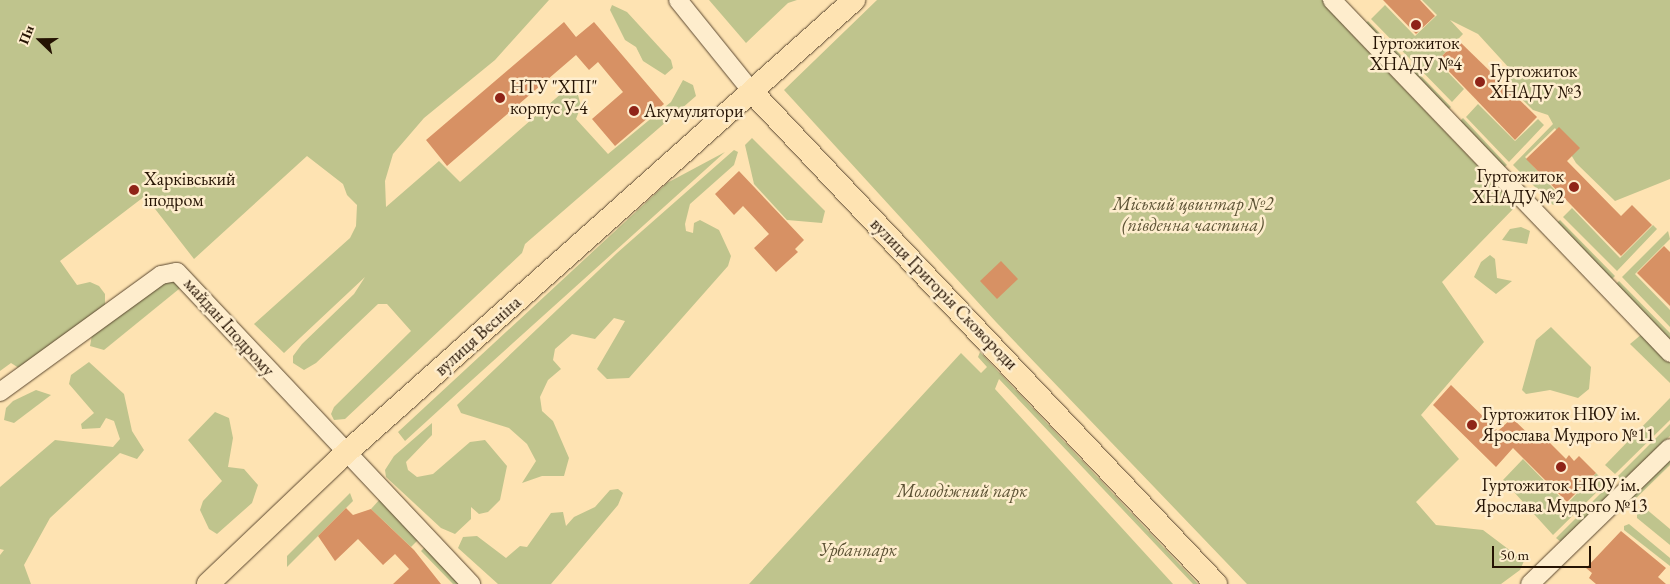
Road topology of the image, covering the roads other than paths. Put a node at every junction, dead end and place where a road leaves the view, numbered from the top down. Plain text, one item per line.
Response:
1 (678, 0) edge
2 (854, 0) edge
3 (1332, 0) edge
4 (753, 93) junction
5 (1670, 353) edge
6 (0, 392) edge
7 (1670, 448) edge
8 (346, 454) junction
9 (208, 584) edge
10 (472, 584) edge
11 (1216, 584) edge
12 (1530, 584) edge

1 - 4 street, вулиця Григорія Сковороди
2 - 4 main road, вулиця Весніна
3 - 5 street
4 - 8 main road, вулиця Весніна
4 - 11 main road, вулиця Григорія Сковороди
6 - 8 street, майдан Іподрому
7 - 12 street
8 - 9 main road, вулиця Весніна
8 - 10 street

